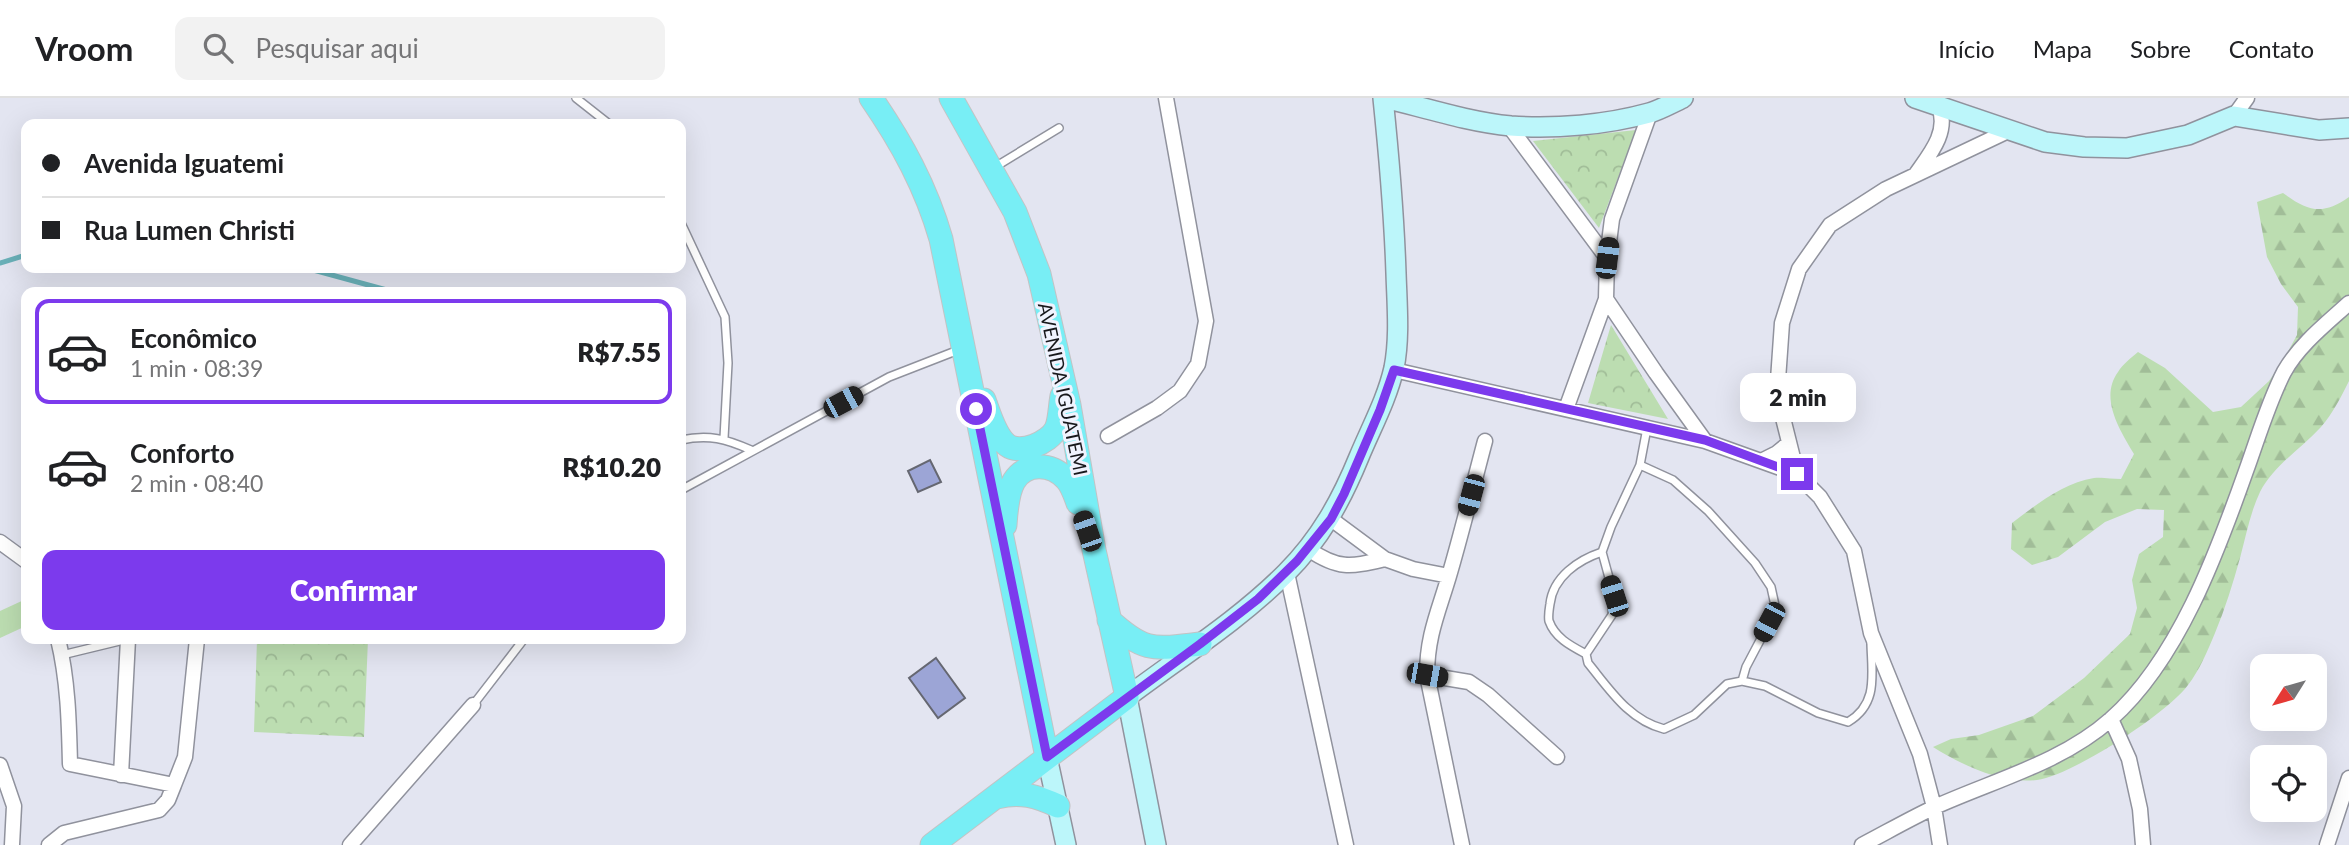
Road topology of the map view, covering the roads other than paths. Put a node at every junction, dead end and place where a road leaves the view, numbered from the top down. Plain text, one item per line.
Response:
1 (576, 98) edge
2 (871, 98) edge
3 (951, 98) edge
4 (1166, 98) edge
5 (1384, 98) edge
6 (1683, 98) edge
7 (1915, 98) edge
8 (2247, 98) edge
9 (1939, 107) junction
10 (1650, 113) junction
11 (2234, 116) junction
12 (603, 119) edge
13 (1509, 125) junction
14 (1059, 128) dead end
15 (2349, 128) edge
16 (2008, 131) junction
17 (991, 169) junction
18 (1915, 175) junction
19 (686, 234) edge
20 (1607, 258) junction
21 (1606, 299) junction
22 (2349, 303) edge
23 (964, 352) junction
24 (1394, 370) junction
25 (1065, 386) junction
26 (1566, 409) junction
27 (1647, 428) junction
28 (1108, 436) dead end
29 (724, 438) junction
30 (686, 439) edge
31 (1705, 440) junction
32 (1485, 441) dead end
33 (1789, 443) junction
34 (751, 450) junction
35 (1761, 461) junction
36 (1640, 465) junction
37 (1797, 474) junction
38 (686, 486) edge
39 (1331, 519) junction
40 (0, 542) edge
41 (1004, 544) junction
42 (1308, 549) junction
43 (1094, 550) junction
44 (1602, 552) junction
45 (21, 557) edge
46 (1385, 559) junction
47 (1287, 573) junction
48 (1449, 576) junction
49 (1109, 620) junction
50 (1871, 633) junction
51 (59, 644) edge
52 (107, 644) edge
53 (128, 644) edge
54 (196, 644) edge
55 (520, 644) edge
56 (1200, 644) junction
57 (1586, 654) junction
58 (62, 655) junction
59 (1427, 675) junction
60 (1742, 681) junction
61 (1126, 697) junction
62 (473, 705) joint
63 (2111, 719) junction
64 (1047, 757) junction
65 (1557, 757) dead end
66 (0, 765) edge
67 (121, 775) junction
68 (2349, 778) edge
69 (174, 785) junction
70 (994, 798) junction
71 (1058, 806) junction
72 (1934, 807) junction
73 (12, 845) edge
74 (48, 845) edge
75 (350, 845) edge
76 (932, 845) edge
77 (1066, 845) edge
78 (1156, 845) edge
79 (1346, 845) edge
80 (1462, 845) edge
81 (1862, 845) edge
82 (1940, 845) edge
83 (2143, 845) edge
84 (2327, 845) edge

1 - 12 lane
2 - 23 main road
3 - 17 main road, AVENIDA IGUATEMI
4 - 28 street
5 - 13 main road
5 - 24 main road
6 - 10 main road
7 - 9 main road
8 - 11 street
9 - 16 main road
9 - 18 street
10 - 13 main road
10 - 20 street
11 - 15 main road
11 - 16 main road
13 - 20 street
14 - 17 lane
16 - 18 street
17 - 25 main road, AVENIDA IGUATEMI
18 - 33 street
19 - 29 lane
20 - 21 street
21 - 26 street
21 - 31 street
22 - 63 street
23 - 25 main road
23 - 34 lane
23 - 41 main road
24 - 26 street
24 - 39 main road
25 - 43 main road, AVENIDA IGUATEMI
26 - 27 street
27 - 31 street
27 - 36 lane
29 - 30 lane
29 - 34 lane
31 - 35 street
32 - 48 street
33 - 35 street
33 - 37 street
34 - 38 lane
35 - 37 street
36 - 44 lane
36 - 60 lane
37 - 50 street
39 - 42 main road
39 - 46 street
40 - 45 street
41 - 43 main road
41 - 64 main road
42 - 46 street
42 - 47 main road
43 - 49 main road, AVENIDA IGUATEMI
44 - 57 lane
44 - 57 lane
46 - 48 street
47 - 56 main road
47 - 79 street
48 - 59 street
49 - 56 main road
49 - 61 main road, AVENIDA IGUATEMI
50 - 60 lane
50 - 72 street
51 - 58 street
52 - 58 lane
53 - 67 street
54 - 69 street
55 - 62 lane
56 - 61 main road
57 - 60 lane
58 - 67 street
59 - 65 street
59 - 80 street
61 - 64 main road
61 - 78 main road
62 - 75 street
63 - 72 street
63 - 83 street
64 - 70 main road
64 - 71 main road
66 - 73 street
67 - 69 street
68 - 84 street
69 - 74 street
70 - 71 main road
70 - 76 main road
71 - 77 main road
72 - 81 street
72 - 82 street

